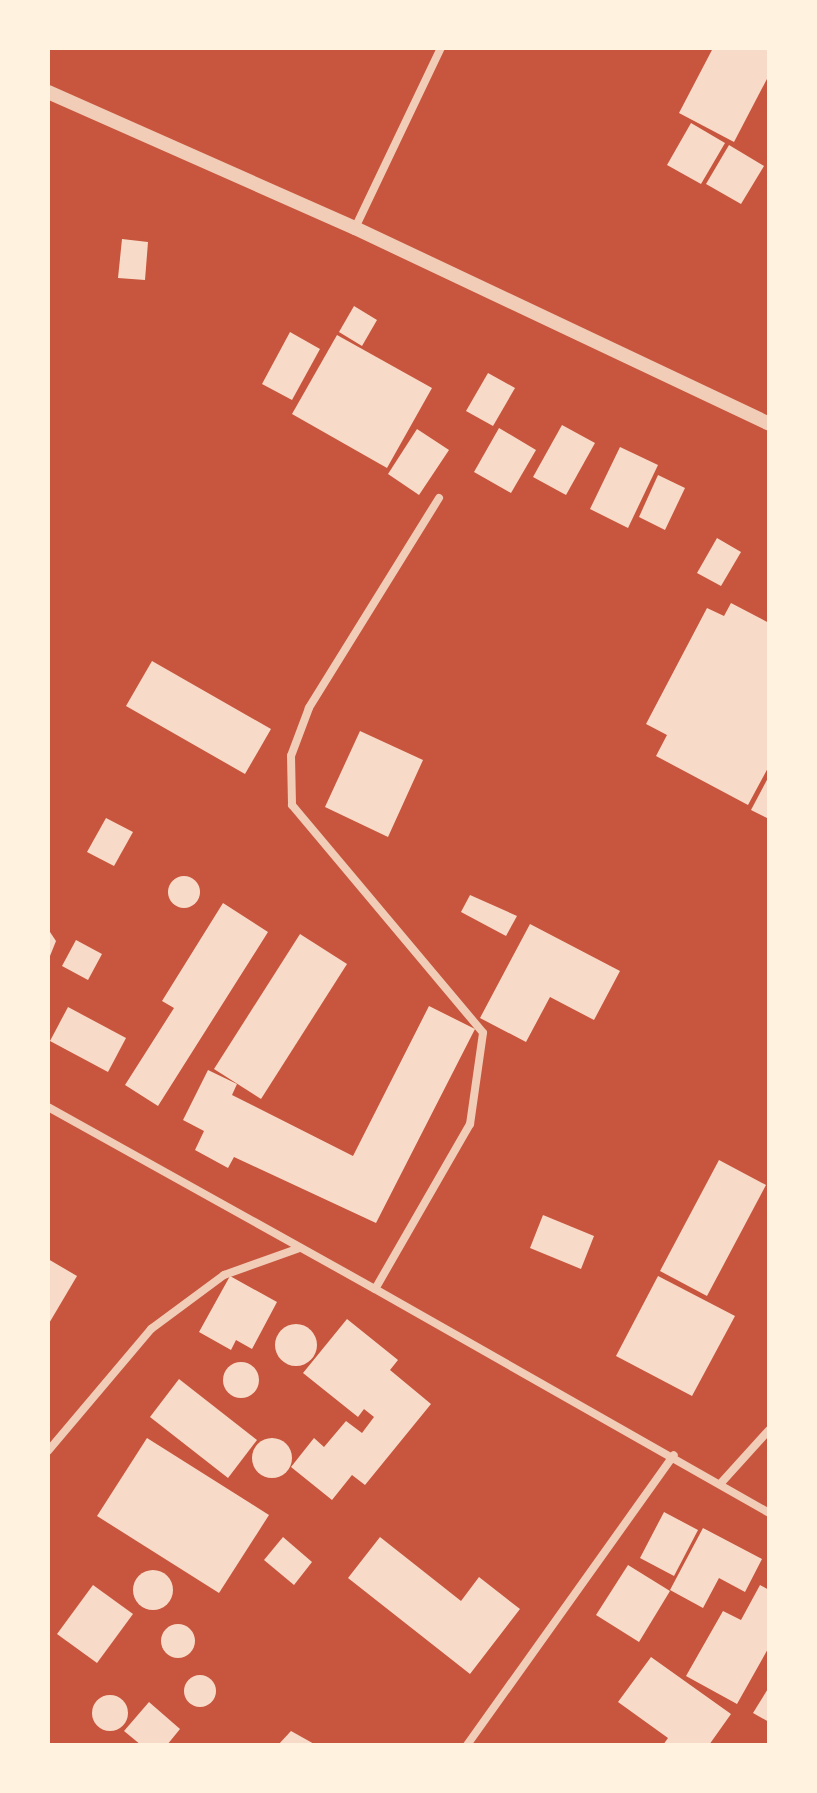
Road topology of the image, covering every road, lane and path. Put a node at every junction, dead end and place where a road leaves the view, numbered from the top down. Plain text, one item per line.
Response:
1 (441, 48) edge
2 (48, 92) edge
3 (355, 228) junction
4 (769, 424) edge
5 (439, 498) dead end
6 (48, 1107) edge
7 (300, 1248) junction
8 (375, 1289) junction
9 (769, 1430) edge
10 (48, 1451) edge
11 (674, 1455) junction
12 (721, 1483) junction
13 (769, 1513) edge
14 (467, 1745) edge

1 - 3 street
2 - 3 street
3 - 4 street
5 - 8 street
6 - 7 street
7 - 8 street
7 - 10 street
8 - 11 street
9 - 12 street
11 - 12 street
11 - 14 street
12 - 13 street

